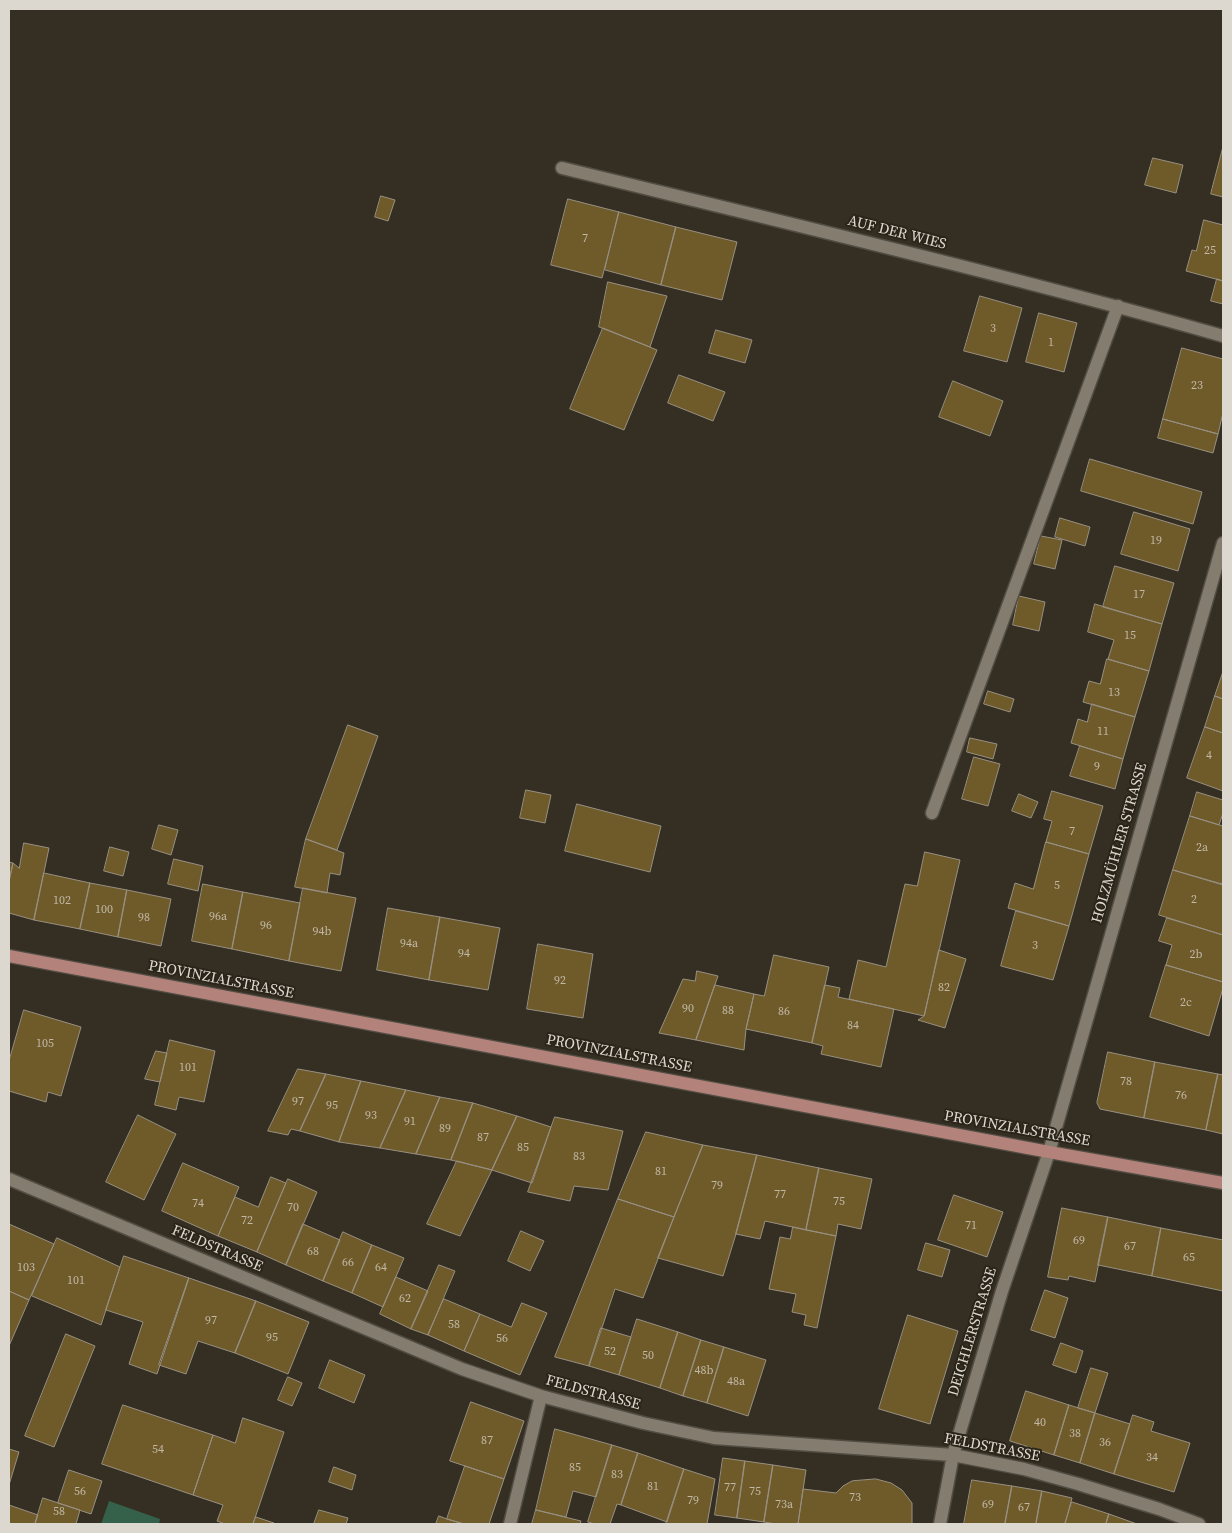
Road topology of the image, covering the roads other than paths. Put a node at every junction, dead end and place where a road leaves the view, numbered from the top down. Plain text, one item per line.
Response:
1 (562, 168) dead end
2 (1118, 306) junction
3 (1223, 336) edge
4 (1223, 543) edge
5 (932, 813) dead end
6 (9, 956) edge
7 (1049, 1152) junction
8 (9, 1179) edge
9 (1223, 1183) edge
10 (542, 1396) junction
11 (953, 1455) junction
12 (510, 1524) edge
13 (940, 1524) edge
14 (1199, 1524) edge

1 - 2 street, AUF DER WIES
2 - 3 street, AUF DER WIES
2 - 5 street
4 - 7 street, HOLZMÜHLER STRASSE
6 - 7 main road, PROVINZIALSTRASSE
7 - 9 main road, PROVINZIALSTRASSE
7 - 11 street, DEICHLERSTRASSE
8 - 10 street, FELDSTRASSE
10 - 11 street, FELDSTRASSE
10 - 12 street
11 - 13 street, DEICHLERSTRASSE
11 - 14 street, FELDSTRASSE

